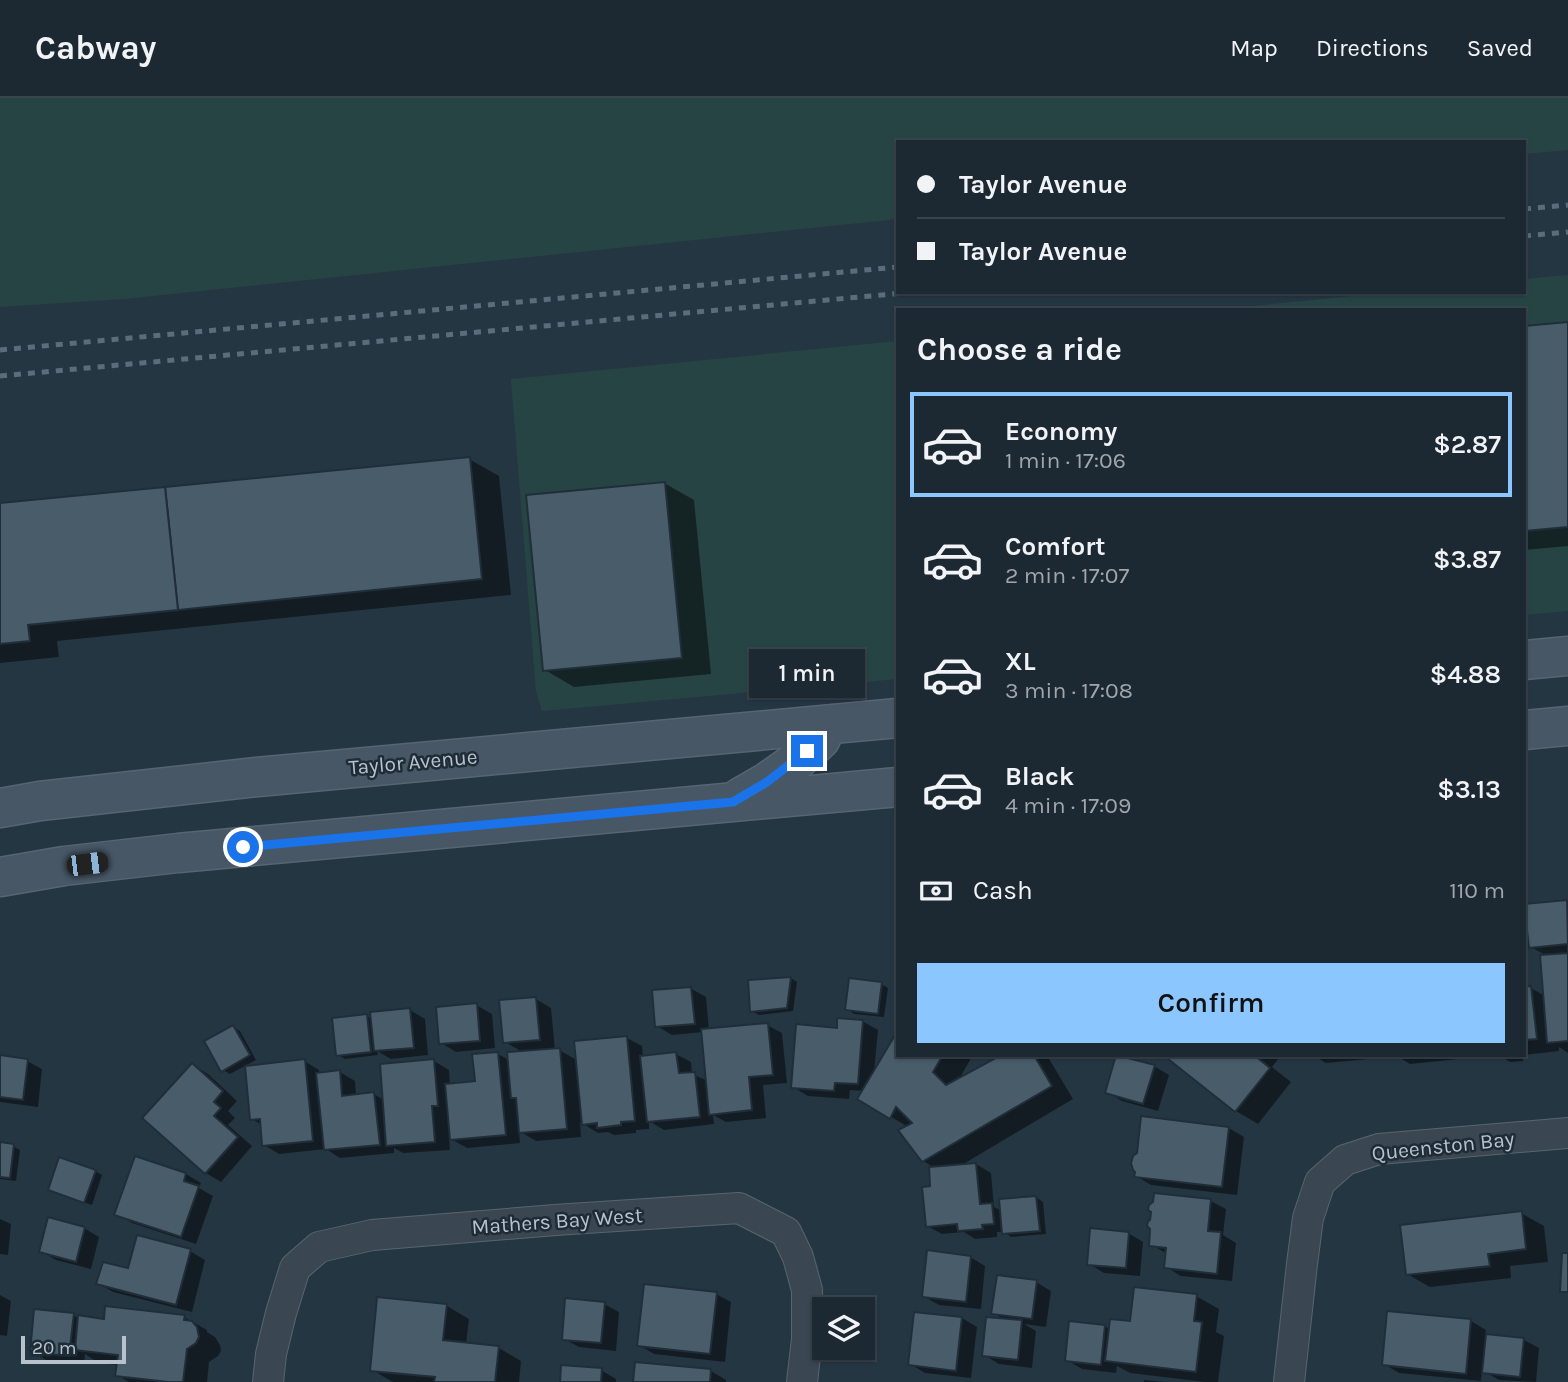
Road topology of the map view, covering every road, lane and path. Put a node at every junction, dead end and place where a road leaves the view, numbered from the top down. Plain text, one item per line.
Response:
1 (1568, 656) edge
2 (1526, 660) edge
3 (896, 718) edge
4 (827, 724) junction
5 (1568, 726) edge
6 (1526, 730) edge
7 (896, 787) edge
8 (733, 802) junction
9 (0, 808) edge
10 (0, 877) edge
11 (1568, 1133) edge
12 (268, 1382) edge
13 (802, 1382) edge
14 (1289, 1382) edge

1 - 2 main road
3 - 4 main road, Taylor Avenue
4 - 8 main road
4 - 9 main road, Taylor Avenue
5 - 6 main road
7 - 8 main road
8 - 10 main road
11 - 14 street, Queenston Bay
12 - 13 street, Mathers Bay West

